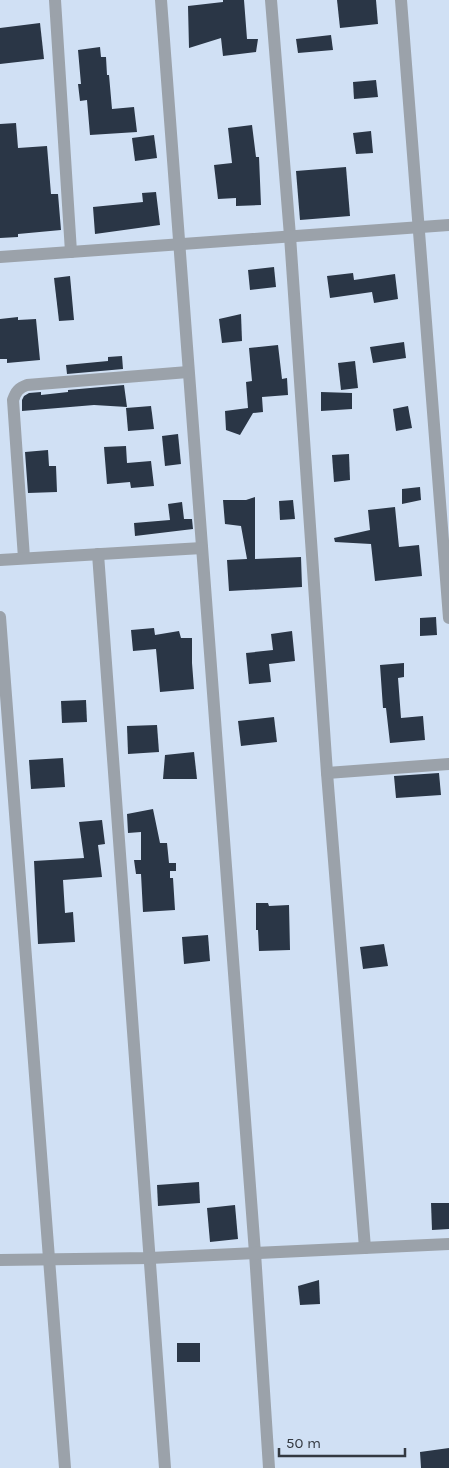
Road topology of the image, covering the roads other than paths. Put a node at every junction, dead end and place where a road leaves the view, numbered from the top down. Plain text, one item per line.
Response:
1 (55, 0) edge
2 (161, 0) edge
3 (271, 0) edge
4 (401, 0) edge
5 (449, 225) edge
6 (418, 227) junction
7 (290, 236) junction
8 (178, 244) junction
9 (71, 252) junction
10 (0, 257) edge
11 (188, 372) junction
12 (202, 548) junction
13 (98, 554) junction
14 (24, 558) junction
15 (0, 560) edge
16 (0, 617) edge
17 (449, 618) edge
18 (449, 764) edge
19 (327, 773) junction
20 (449, 1244) edge
21 (365, 1248) junction
22 (256, 1253) junction
23 (150, 1258) junction
24 (50, 1259) junction
25 (0, 1260) edge
26 (65, 1468) edge
27 (165, 1468) edge
28 (269, 1468) edge

1 - 9 street
2 - 8 street
3 - 7 street
4 - 6 street
5 - 6 street
6 - 7 street
6 - 17 street
7 - 8 street
7 - 19 street
8 - 9 street
8 - 11 street
9 - 10 street
11 - 12 street
11 - 14 street
12 - 13 street
12 - 22 street
13 - 14 street
13 - 23 street
14 - 15 street
16 - 24 street
18 - 19 street
19 - 21 street
20 - 21 street
21 - 22 street
22 - 23 street
22 - 28 street
23 - 24 street
23 - 27 street
24 - 25 street
24 - 26 street

